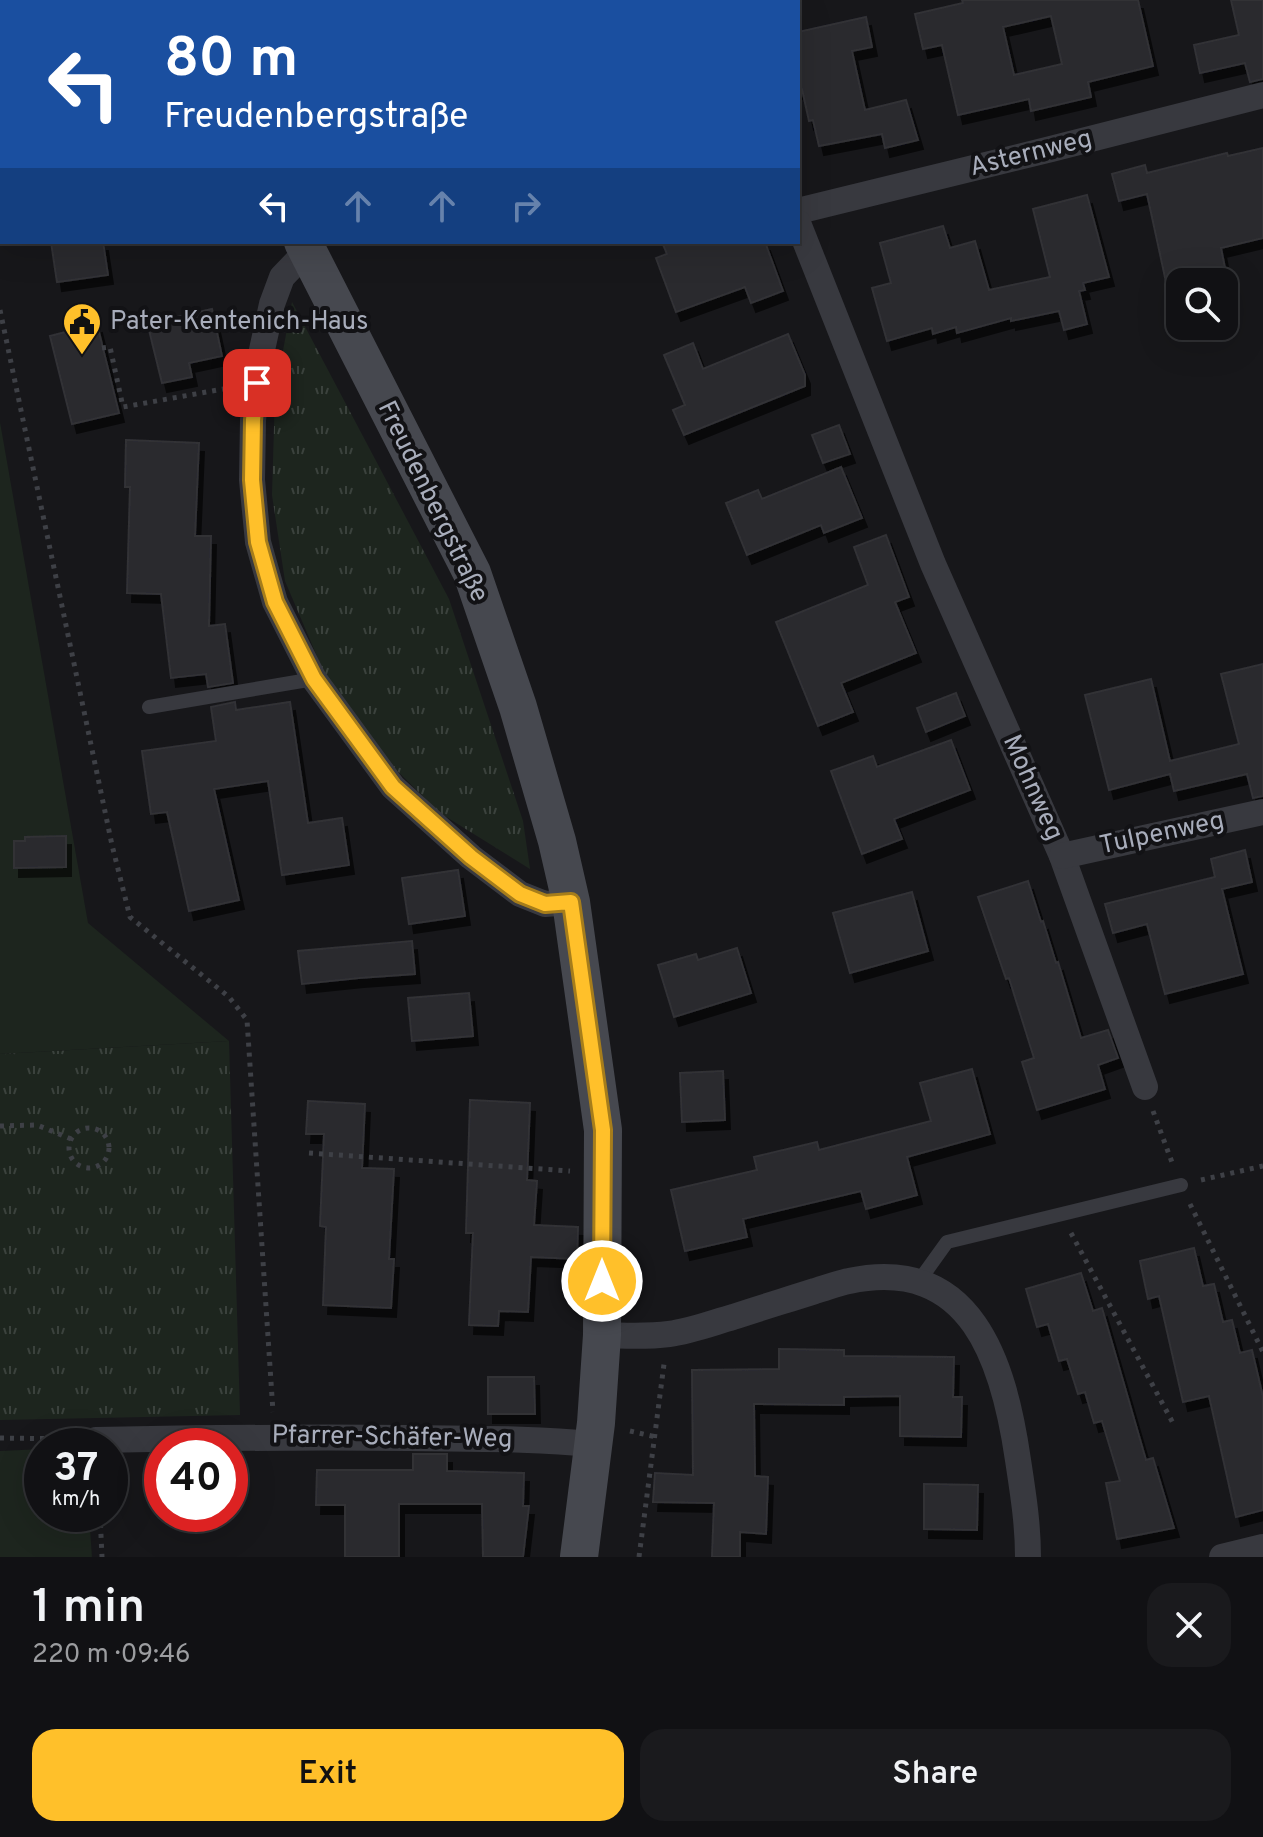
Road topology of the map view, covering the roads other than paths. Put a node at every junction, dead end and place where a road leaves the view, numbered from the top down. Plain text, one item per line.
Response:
1 (1263, 95) edge
2 (800, 211) edge
3 (800, 228) edge
4 (305, 247) edge
5 (314, 679) junction
6 (149, 707) dead end
7 (1263, 812) edge
8 (1062, 856) junction
9 (571, 902) junction
10 (1145, 1087) road end
11 (1181, 1185) road end
12 (919, 1281) junction
13 (602, 1335) junction
14 (128, 1439) edge
15 (593, 1444) junction
16 (1263, 1547) edge
17 (579, 1557) edge
18 (1028, 1557) edge
19 (1222, 1557) edge

1 - 2 street, Asternweg
3 - 8 street, Mohnweg
4 - 5 street, Freudenbergstraße
4 - 9 street, Freudenbergstraße
5 - 6 lane
5 - 9 street, Freudenbergstraße
7 - 8 street, Tulpenweg
8 - 10 street, Mohnweg
9 - 13 street, Freudenbergstraße
11 - 12 lane
12 - 13 street
12 - 18 street
13 - 15 street, Freudenbergstraße
14 - 15 street, Pfarrer-Schäfer-Weg
15 - 17 street, Freudenbergstraße
16 - 19 street

